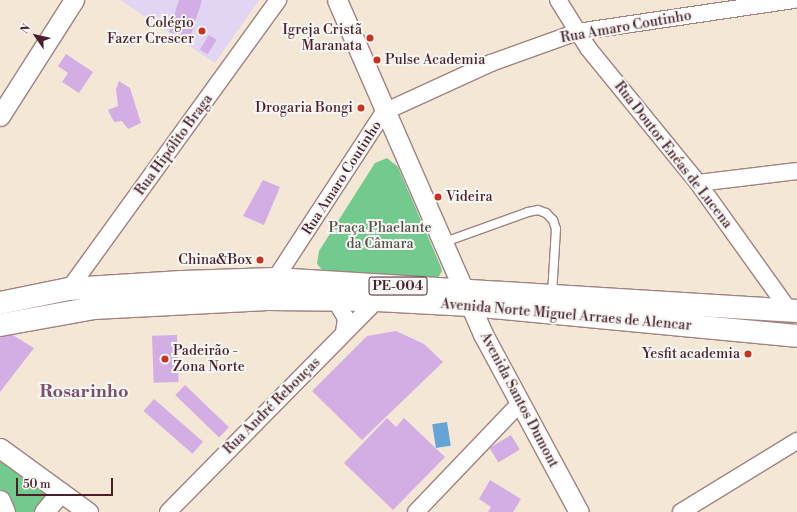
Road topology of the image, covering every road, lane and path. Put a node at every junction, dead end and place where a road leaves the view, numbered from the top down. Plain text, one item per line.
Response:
1 (74, 0) edge
2 (278, 0) edge
3 (337, 0) edge
4 (558, 0) edge
5 (793, 0) edge
6 (577, 32) junction
7 (384, 112) junction
8 (0, 116) edge
9 (797, 171) edge
10 (698, 183) junction
11 (442, 242) junction
12 (276, 280) junction
13 (69, 290) junction
14 (552, 295) junction
15 (467, 297) junction
16 (335, 300) junction
17 (377, 300) junction
18 (0, 303) edge
19 (793, 310) edge
20 (0, 325) edge
21 (344, 333) junction
22 (797, 336) edge
23 (520, 403) junction
24 (797, 441) edge
25 (0, 448) edge
26 (61, 492) junction
27 (0, 500) edge
28 (5, 512) edge
29 (44, 512) edge
30 (88, 512) edge
31 (168, 512) edge
32 (416, 512) edge
33 (579, 512) edge
34 (681, 512) edge

1 - 8 street
2 - 13 street, Rua Hipólito Braga
3 - 7 street, Avenida Santos Dumont
4 - 6 street, Rua Doutor Enéas de Lucena
5 - 6 street, Rua Amaro Coutinho
6 - 7 street, Rua Amaro Coutinho
6 - 10 street, Rua Doutor Enéas de Lucena
7 - 11 street, Avenida Santos Dumont
7 - 12 street, Rua Amaro Coutinho
9 - 10 street
10 - 19 street, Rua Doutor Enéas de Lucena
11 - 14 lane
11 - 15 street, Avenida Santos Dumont
12 - 13 main road, Avenida Norte Miguel Arraes de Alencar / PE-004
12 - 15 main road, Avenida Norte Miguel Arraes de Alencar / PE-004
13 - 18 main road, Avenida Norte Miguel Arraes de Alencar / PE-004
14 - 15 main road, Avenida Norte Miguel Arraes de Alencar / PE-004
14 - 19 main road, Avenida Norte Miguel Arraes de Alencar / PE-004
15 - 17 main road, Avenida Norte Miguel Arraes de Alencar / PE-004
15 - 22 main road, Avenida Norte Miguel Arraes de Alencar / PE-004
15 - 23 street, Avenida Santos Dumont
16 - 17 main road, Avenida Norte Miguel Arraes de Alencar / PE-004
16 - 20 main road, Avenida Norte Miguel Arraes de Alencar / PE-004
16 - 21 street
17 - 21 street, Rua André Rebouças
21 - 31 street, Rua André Rebouças
23 - 32 street
23 - 33 street, Avenida Santos Dumont
24 - 34 street
25 - 26 street
26 - 29 street
26 - 30 street
27 - 28 street

